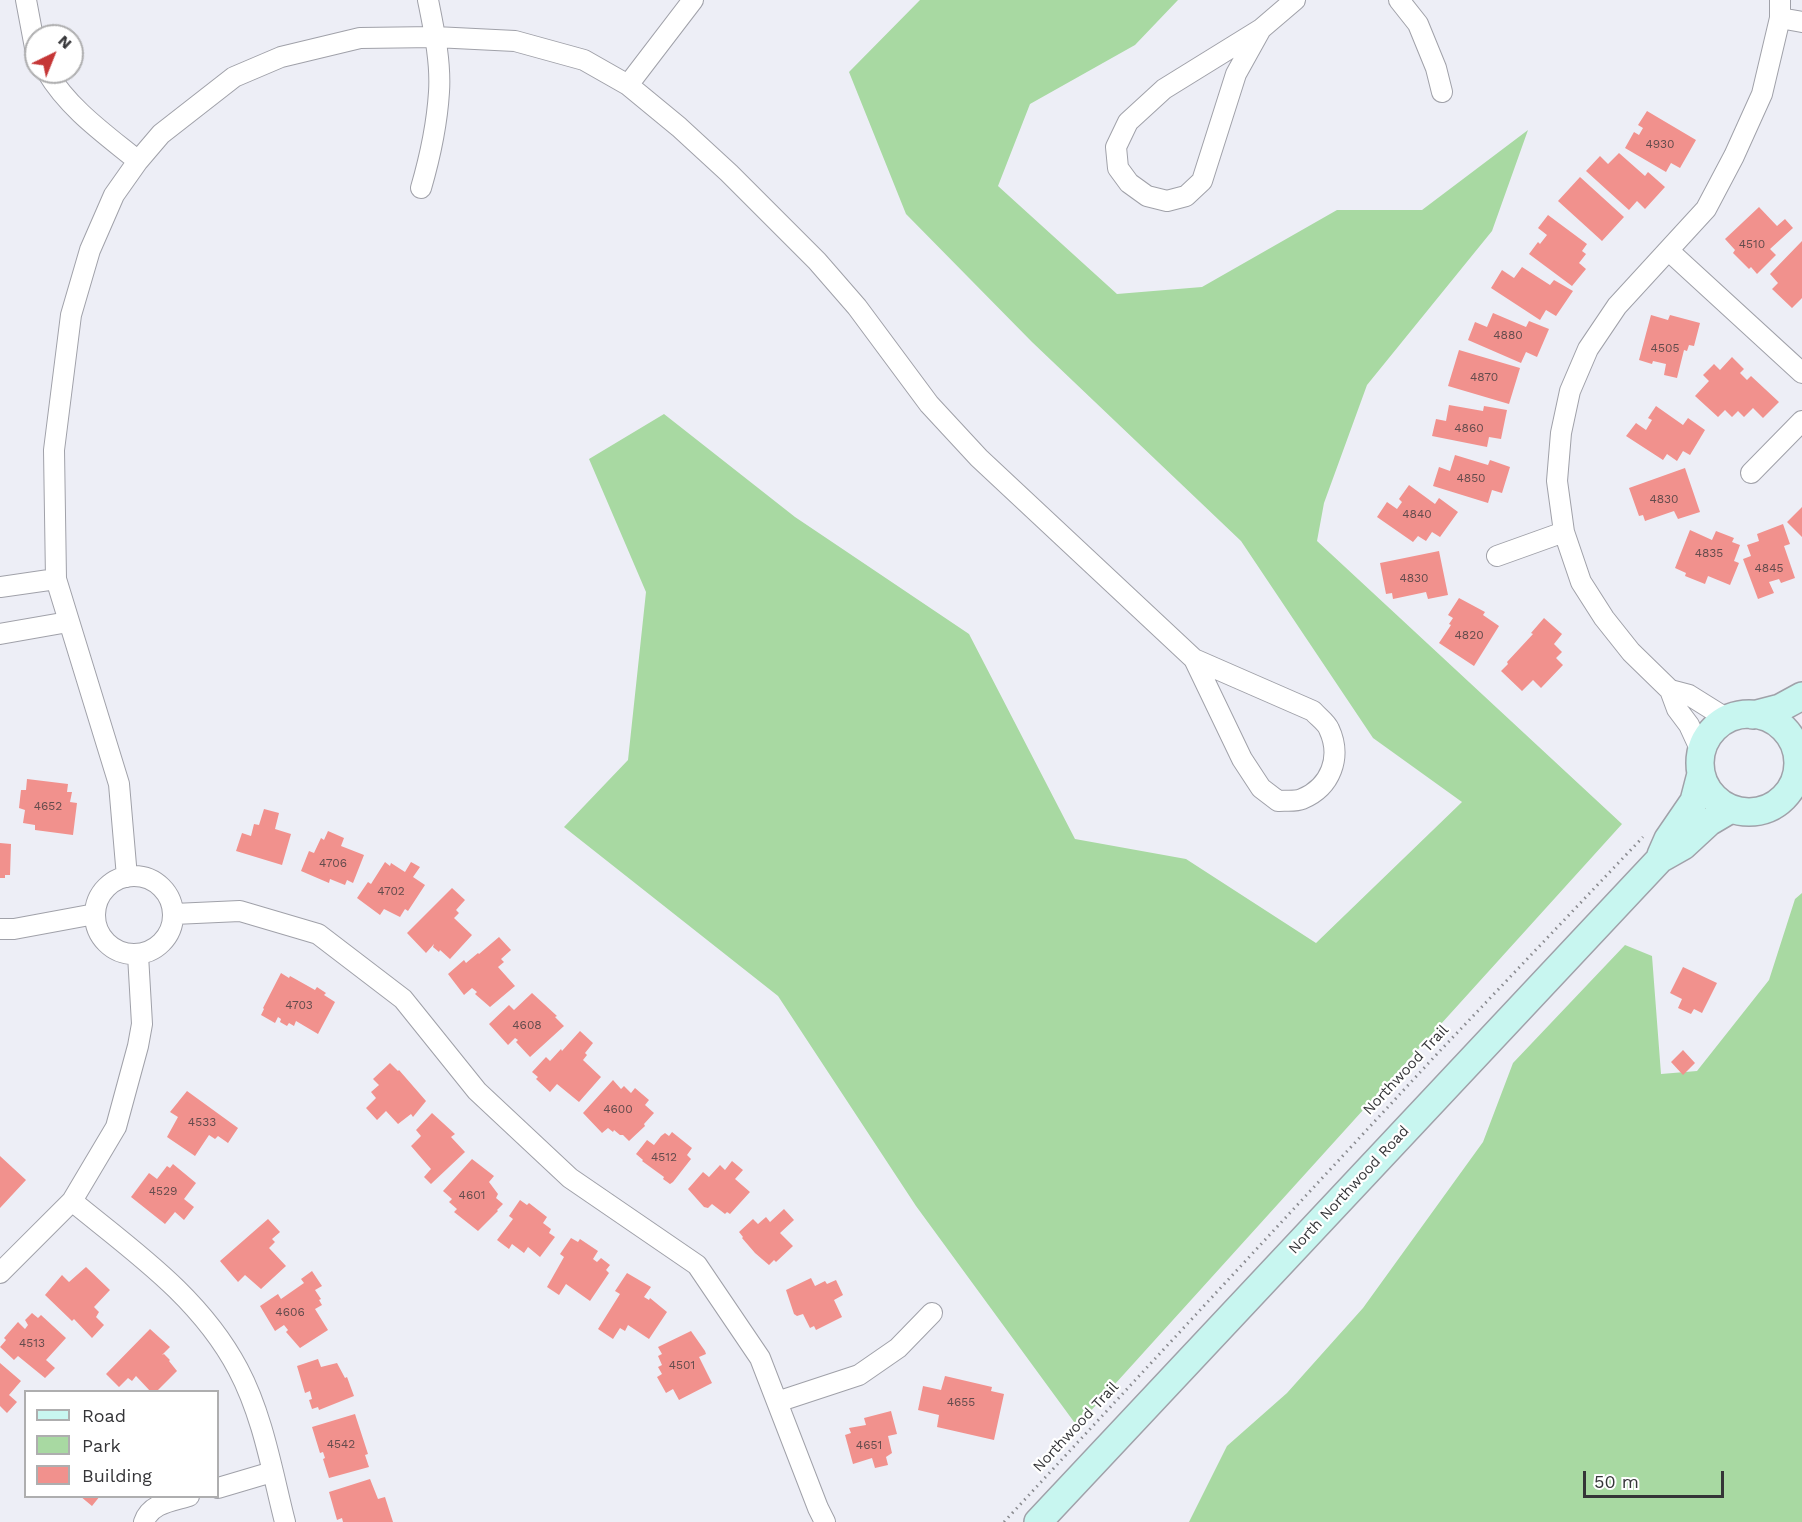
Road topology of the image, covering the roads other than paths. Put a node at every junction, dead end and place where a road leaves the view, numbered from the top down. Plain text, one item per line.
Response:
1 (26, 0) edge
2 (428, 0) edge
3 (693, 0) edge
4 (1295, 0) edge
5 (1399, 0) edge
6 (1780, 9) edge
7 (1802, 22) edge
8 (31, 24) edge
9 (1262, 29) junction
10 (435, 37) junction
11 (55, 84) edge
12 (628, 86) junction
13 (1442, 92) dead end
14 (138, 161) junction
15 (421, 188) dead end
16 (1669, 251) junction
17 (1802, 373) edge
18 (1802, 421) edge
19 (1751, 473) dead end
20 (1564, 532) junction
21 (1497, 556) dead end
22 (56, 579) junction
23 (0, 586) edge
24 (68, 622) junction
25 (0, 634) edge
26 (1194, 659) junction
27 (1670, 690) junction
28 (1802, 696) edge
29 (1742, 716) junction
30 (1800, 747) edge
31 (1701, 763) junction
32 (1731, 809) junction
33 (1660, 859) junction
34 (127, 876) junction
35 (95, 914) junction
36 (174, 914) junction
37 (0, 929) edge
38 (138, 955) junction
39 (72, 1201) junction
40 (0, 1273) edge
41 (932, 1313) dead end
42 (777, 1402) junction
43 (272, 1472) junction
44 (219, 1488) edge
45 (185, 1498) edge
46 (822, 1515) edge
47 (144, 1522) edge
48 (285, 1522) edge
49 (839, 1522) edge
50 (1038, 1522) edge

1 - 8 street
2 - 10 street
3 - 12 street
4 - 9 street
5 - 13 street
6 - 7 street
6 - 16 street
9 - 9 street
10 - 12 street
10 - 14 street
10 - 15 street
11 - 14 street
12 - 26 street
14 - 22 street
16 - 17 street
16 - 20 street
18 - 19 street
20 - 21 street
20 - 27 street
22 - 23 street
22 - 24 street
24 - 25 street
24 - 34 street
26 - 26 street
27 - 29 street
27 - 31 street
28 - 29 street
29 - 30 street
29 - 31 street
30 - 32 street
31 - 32 street
31 - 33 street, North Northwood Road
32 - 33 street, North Northwood Road
33 - 50 street, North Northwood Road
34 - 35 street
34 - 36 street
35 - 37 street
35 - 38 street
36 - 38 street
36 - 42 street
38 - 39 street
39 - 40 street
39 - 43 street
41 - 42 street
42 - 46 street
43 - 44 street
43 - 48 street
45 - 47 street
46 - 49 street

